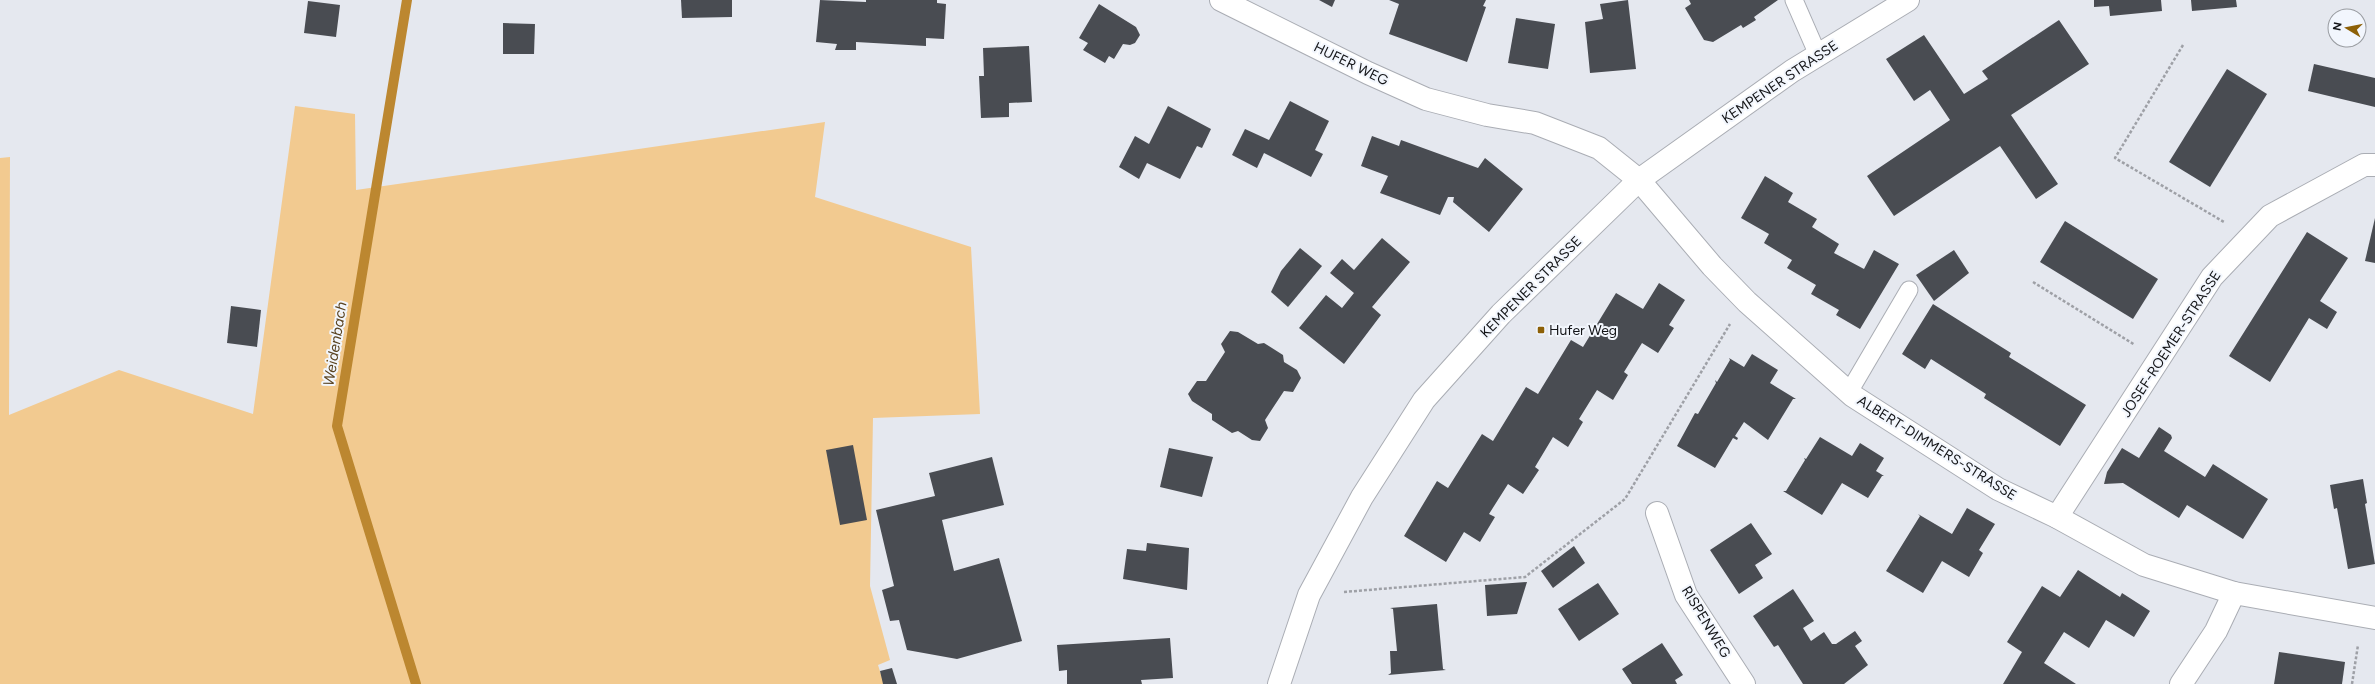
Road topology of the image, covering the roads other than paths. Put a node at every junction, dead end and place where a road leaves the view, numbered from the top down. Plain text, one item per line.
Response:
1 (1794, 0) edge
2 (1908, 0) edge
3 (1227, 1) edge
4 (1818, 55) junction
5 (2375, 165) edge
6 (1639, 180) junction
7 (1909, 290) dead end
8 (1849, 392) junction
9 (1657, 513) dead end
10 (2057, 517) junction
11 (2234, 593) junction
12 (2368, 617) edge
13 (1279, 684) edge
14 (1744, 684) edge
15 (2181, 684) edge

1 - 4 lane
2 - 4 street, KEMPENER STRASSE
3 - 6 street, HUFER WEG
4 - 6 street, KEMPENER STRASSE
5 - 10 street, JOSEF-ROEMER-STRASSE
6 - 8 street, ALBERT-DIMMERS-STRASSE
6 - 13 street, KEMPENER STRASSE
7 - 8 lane
8 - 10 street, ALBERT-DIMMERS-STRASSE
9 - 14 street, RISPENWEG
10 - 11 street, ALBERT-DIMMERS-STRASSE
11 - 12 street, ALBERT-DIMMERS-STRASSE
11 - 15 street

